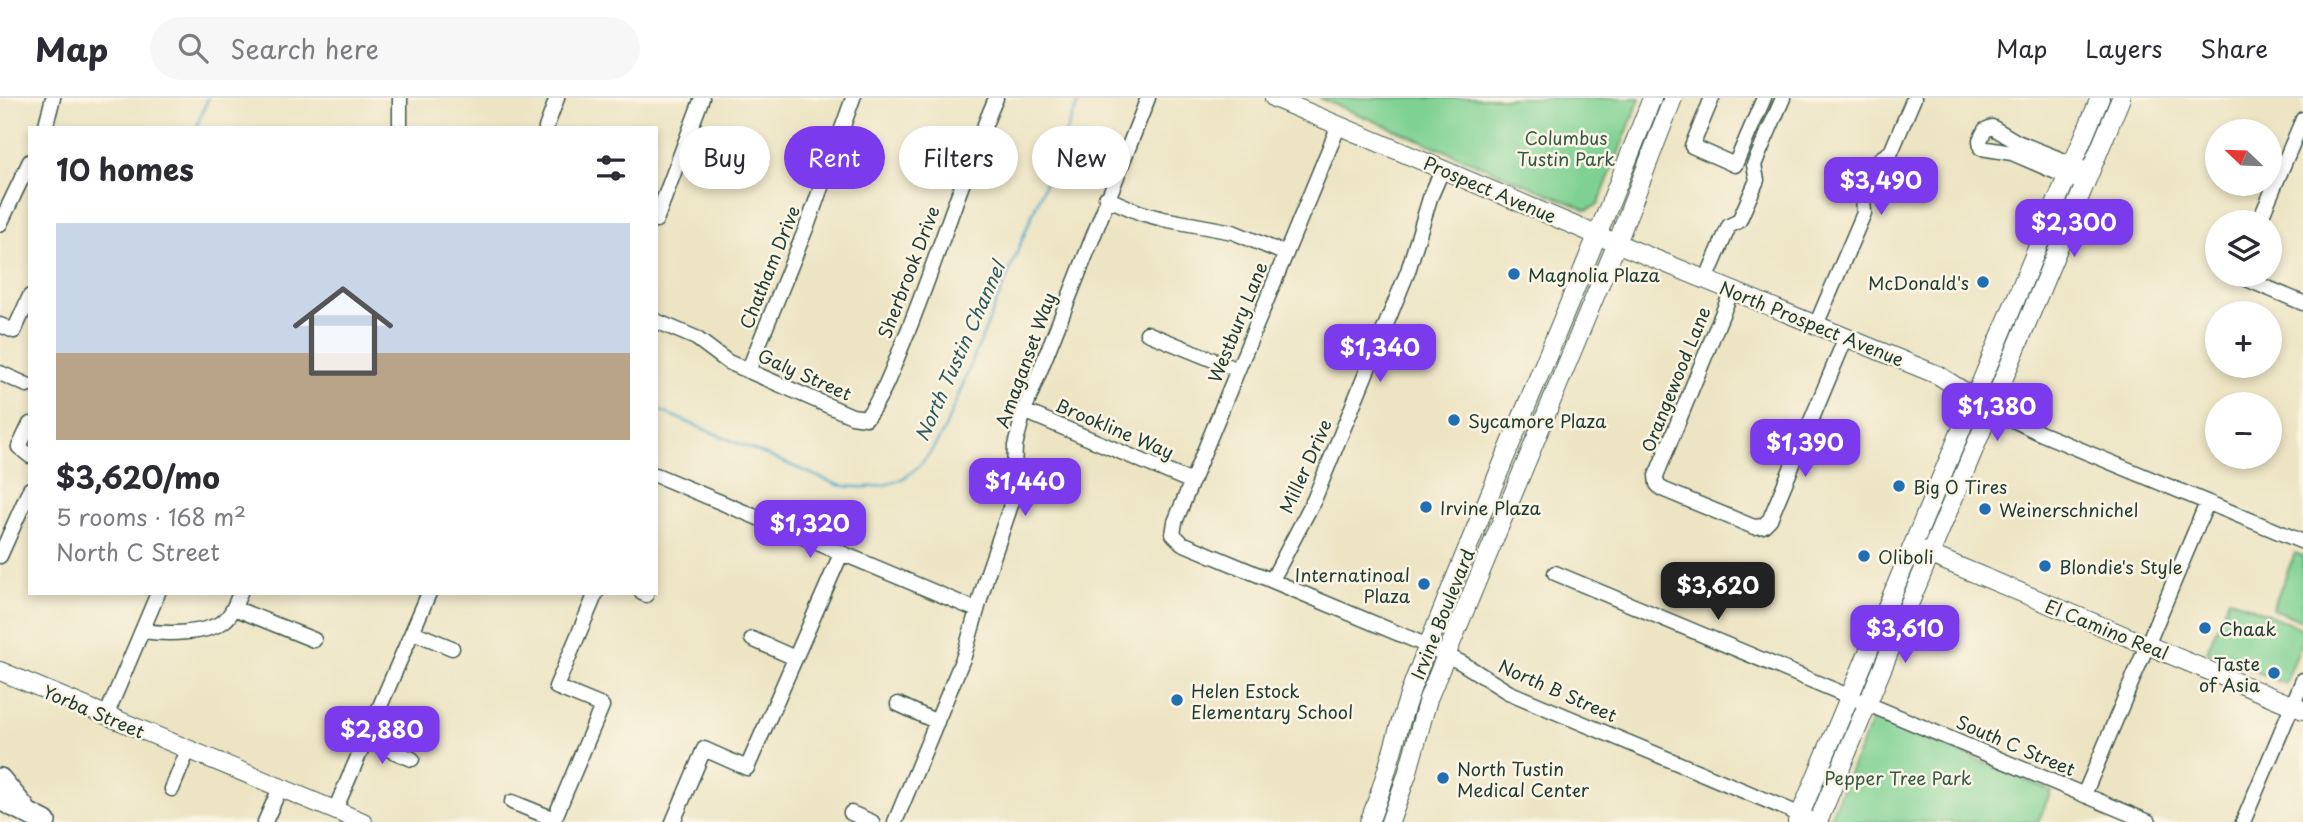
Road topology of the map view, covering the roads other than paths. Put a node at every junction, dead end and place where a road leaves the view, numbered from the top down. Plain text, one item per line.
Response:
1 (53, 98) edge
2 (400, 98) edge
3 (558, 98) edge
4 (702, 98) edge
5 (853, 98) edge
6 (996, 98) edge
7 (1148, 98) edge
8 (1274, 98) edge
9 (1652, 98) edge
10 (1673, 98) edge
11 (1712, 98) edge
12 (1764, 98) edge
13 (1783, 98) edge
14 (1914, 98) edge
15 (2100, 98) edge
16 (2121, 98) edge
17 (2303, 119) edge
18 (1339, 125) junction
19 (46, 126) edge
20 (400, 126) edge
21 (547, 126) edge
22 (28, 166) edge
23 (1443, 168) junction
24 (2070, 170) junction
25 (2087, 177) junction
26 (1107, 198) junction
27 (2264, 210) edge
28 (658, 215) edge
29 (1, 220) edge
30 (1599, 236) junction
31 (1617, 243) junction
32 (1286, 254) junction
33 (1706, 280) junction
34 (2265, 287) edge
35 (1732, 290) junction
36 (28, 300) edge
37 (2303, 303) edge
38 (658, 322) edge
39 (0, 325) edge
40 (1816, 325) junction
41 (1147, 333) dead end
42 (1846, 337) junction
43 (748, 370) junction
44 (1238, 370) junction
45 (0, 373) edge
46 (27, 385) dead end
47 (1975, 397) junction
48 (1991, 409) junction
49 (1024, 411) junction
50 (866, 418) joint
51 (28, 428) edge
52 (28, 454) edge
53 (658, 476) edge
54 (1192, 482) junction
55 (1494, 487) junction
56 (28, 493) edge
57 (1512, 495) junction
58 (2207, 503) junction
59 (1173, 534) joint
60 (2303, 542) edge
61 (1912, 547) junction
62 (841, 554) junction
63 (1930, 554) junction
64 (0, 556) edge
65 (1555, 573) dead end
66 (1272, 580) junction
67 (157, 595) edge
68 (239, 595) edge
69 (428, 595) edge
70 (595, 595) edge
71 (234, 608) junction
72 (977, 610) junction
73 (143, 631) junction
74 (413, 632) junction
75 (752, 639) dead end
76 (314, 640) dead end
77 (2148, 645) junction
78 (1429, 646) junction
79 (452, 648) dead end
80 (1446, 654) junction
81 (795, 658) junction
82 (0, 671) edge
83 (2303, 680) edge
84 (1850, 696) junction
85 (898, 704) dead end
86 (1867, 704) junction
87 (2298, 707) edge
88 (106, 716) junction
89 (937, 722) junction
90 (366, 740) junction
91 (188, 750) junction
92 (412, 760) dead end
93 (0, 779) edge
94 (280, 788) junction
95 (172, 789) dead end
96 (2084, 795) junction
97 (0, 799) edge
98 (512, 802) dead end
99 (335, 810) junction
100 (851, 813) dead end
101 (37, 818) edge
102 (1799, 818) edge
103 (553, 821) edge
104 (265, 822) edge
105 (363, 822) edge
106 (673, 822) edge
107 (872, 822) edge
108 (895, 822) edge
109 (1368, 822) edge
110 (1390, 822) edge
111 (1818, 822) edge
112 (2149, 822) edge
113 (2243, 822) edge

1 - 19 street
2 - 20 street
3 - 21 street
4 - 28 street
5 - 43 street, Chatham Drive
6 - 50 street, Sherbrook Drive
7 - 26 street, Amaganset Way
8 - 18 main road, Prospect Avenue
9 - 30 main road, Irvine Boulevard
10 - 31 main road, Irvine Boulevard
11 - 12 street
13 - 33 street
14 - 40 street
15 - 24 main road
16 - 25 main road
17 - 27 street
18 - 23 main road, Prospect Avenue
18 - 32 street, Westbury Lane
22 - 29 street
23 - 30 main road, Prospect Avenue
23 - 66 street, Miller Drive
24 - 24 street
24 - 25 street
24 - 47 main road
25 - 48 main road
26 - 32 street
26 - 49 street, Amaganset Way
30 - 31 main road, Prospect Avenue
30 - 55 main road, Irvine Boulevard
31 - 33 main road, Prospect Avenue
31 - 57 main road, Irvine Boulevard
32 - 44 street, Westbury Lane
33 - 35 main road, North Prospect Avenue
34 - 37 street
35 - 40 main road, North Prospect Avenue
35 - 42 street, Orangewood Lane
36 - 39 street
38 - 43 street, Galy Street
40 - 42 main road, North Prospect Avenue
41 - 44 street
42 - 47 main road, North Prospect Avenue
43 - 50 street, Galy Street
44 - 54 street, Westbury Lane
45 - 46 street
47 - 48 main road, North Prospect Avenue
47 - 61 main road
48 - 58 street
48 - 63 main road
49 - 54 street, Brookline Way
49 - 72 street, Amaganset Way
51 - 52 street
53 - 62 street
54 - 59 street, Westbury Lane
55 - 57 main road
55 - 78 main road, Irvine Boulevard
56 - 64 street
57 - 80 main road, Irvine Boulevard
58 - 60 street
58 - 77 street
59 - 66 street, North B Street
61 - 63 main road, El Camino Real
61 - 84 main road
62 - 72 street
62 - 81 street
63 - 77 main road, El Camino Real
63 - 86 main road
65 - 84 street, South C Street
66 - 78 street, North B Street
67 - 73 street
68 - 71 street
69 - 74 street
70 - 103 street
71 - 73 street
71 - 76 street
72 - 89 street, Amaganset Way
73 - 88 street
74 - 79 street
74 - 90 street
75 - 81 street
77 - 87 main road, El Camino Real
77 - 96 street
78 - 80 street, North B Street
78 - 109 main road, Irvine Boulevard
80 - 102 street, North B Street
80 - 110 main road, Irvine Boulevard
81 - 106 street
82 - 88 main road, Yorba Street
83 - 87 street
84 - 86 street, South C Street
84 - 102 main road
85 - 89 street
86 - 96 street, South C Street
86 - 111 main road
87 - 113 street
88 - 91 main road, Yorba Street
89 - 108 street, Amaganset Way
90 - 92 street
90 - 99 street
91 - 94 main road, Yorba Street
91 - 95 street
93 - 101 highway
94 - 99 main road, Yorba Street
94 - 104 street
96 - 112 street, South C Street
97 - 101 highway
98 - 103 street
99 - 105 main road, Yorba Street
100 - 107 street
102 - 111 street, North B Street

